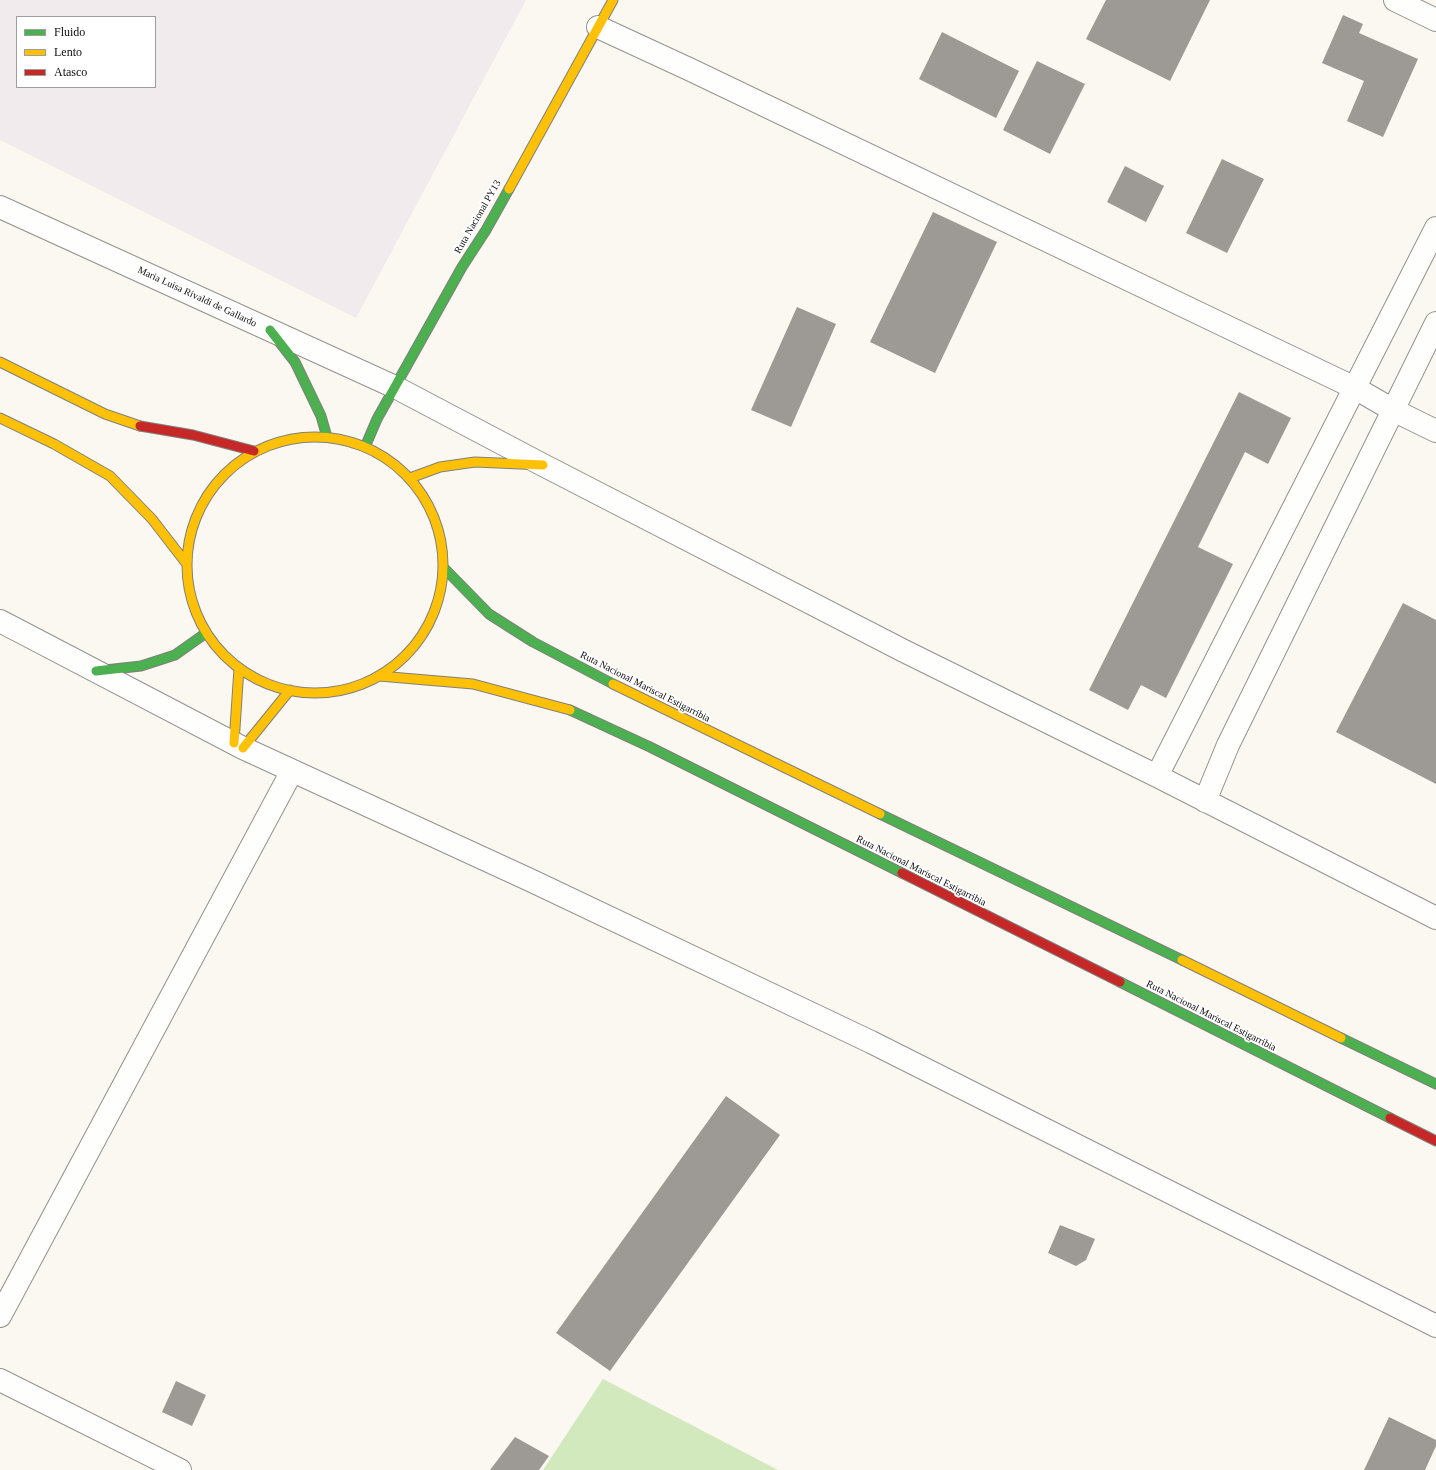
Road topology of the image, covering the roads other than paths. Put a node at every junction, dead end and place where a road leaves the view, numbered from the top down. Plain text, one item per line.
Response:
1 (613, 0) edge
2 (1396, 0) edge
3 (1436, 20) edge
4 (598, 27) junction
5 (0, 207) edge
6 (1436, 228) edge
7 (1436, 323) edge
8 (270, 330) junction
9 (0, 362) edge
10 (395, 387) junction
11 (1355, 388) junction
12 (1393, 410) junction
13 (0, 418) edge
14 (1436, 431) edge
15 (326, 437) junction
16 (365, 447) junction
17 (254, 451) junction
18 (543, 465) junction
19 (410, 478) junction
20 (186, 563) junction
21 (444, 568) junction
22 (0, 621) edge
23 (206, 633) junction
24 (240, 668) junction
25 (96, 671) junction
26 (379, 676) junction
27 (290, 690) junction
28 (239, 746) junction
29 (292, 771) junction
30 (1157, 776) junction
31 (1205, 801) junction
32 (1436, 918) edge
33 (1436, 1084) edge
34 (1436, 1141) edge
35 (0, 1316) edge
36 (1436, 1326) edge
37 (0, 1380) edge
38 (180, 1470) edge

1 - 4 highway, Ruta Nacional PY13
2 - 3 street
4 - 10 highway, Ruta Nacional PY13
4 - 11 street
5 - 8 street, Maria Luisa Rivaldi de Gallardo
6 - 11 street
7 - 12 street
8 - 10 street, Maria Luisa Rivaldi de Gallardo
8 - 15 highway
9 - 17 highway
10 - 16 highway, Ruta Nacional PY13
10 - 18 street, Maria Luisa Rivaldi de Gallardo
11 - 12 street
11 - 30 street
12 - 14 street
12 - 31 street
13 - 20 highway
15 - 16 highway
15 - 17 highway
16 - 19 highway
17 - 20 highway
18 - 19 highway
18 - 30 street, Maria Luisa Rivaldi de Gallardo
19 - 21 highway
20 - 23 highway
21 - 26 highway
21 - 33 highway, Ruta Nacional Mariscal Estigarribia
22 - 25 street
23 - 24 highway
23 - 25 highway
24 - 27 highway
24 - 28 highway
25 - 28 street
26 - 27 highway
26 - 34 highway, Ruta Nacional Mariscal Estigarribia
27 - 28 highway
28 - 29 street
29 - 35 street
29 - 36 street
30 - 31 street, Maria Luisa Rivaldi de Gallardo
31 - 32 street, Maria Luisa Rivaldi de Gallardo
37 - 38 street

